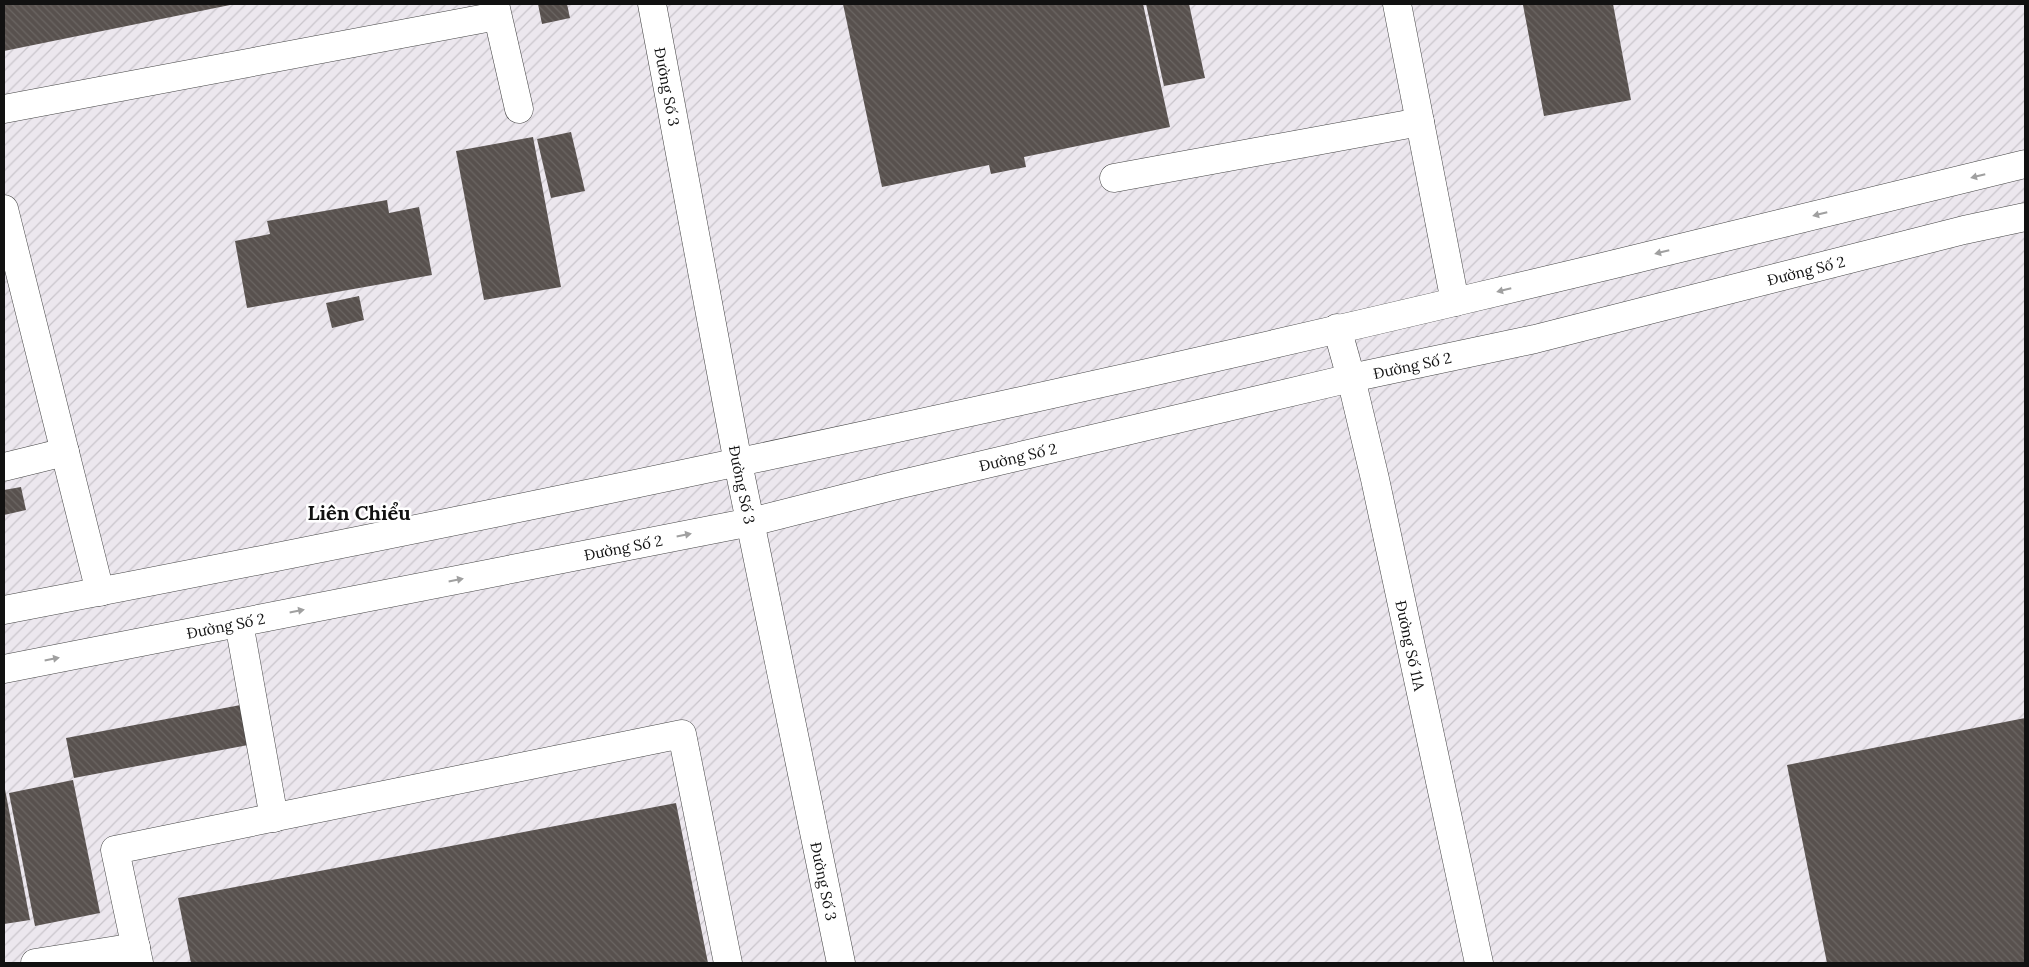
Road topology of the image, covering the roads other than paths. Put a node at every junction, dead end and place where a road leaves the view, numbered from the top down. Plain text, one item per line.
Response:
1 (652, 4) edge
2 (1397, 4) edge
3 (496, 10) edge
4 (4, 109) edge
5 (519, 109) dead end
6 (1420, 122) junction
7 (2025, 164) edge
8 (1114, 178) dead end
9 (4, 209) edge
10 (2025, 216) edge
11 (1454, 302) junction
12 (1337, 328) junction
13 (1351, 378) junction
14 (65, 452) junction
15 (738, 463) junction
16 (4, 467) edge
17 (751, 522) junction
18 (100, 592) junction
19 (4, 610) edge
20 (239, 622) junction
21 (4, 669) edge
22 (274, 818) junction
23 (137, 955) edge
24 (35, 963) edge
25 (728, 963) edge
26 (841, 963) edge
27 (1479, 963) edge

1 - 15 street, Đường Số 3
2 - 6 street
3 - 4 street
3 - 5 street
6 - 8 street
6 - 11 street
7 -> 11 street
9 - 14 street
10 - 13 street, Đường Số 2
11 - 12 street
12 - 13 street, Đường Số 11A
12 - 15 street
13 - 17 street, Đường Số 2
13 - 27 street, Đường Số 11A
14 - 16 street
14 - 18 street
15 - 17 street, Đường Số 3
15 - 18 street
20 -> 17 street, Đường Số 2
17 - 26 street, Đường Số 3
18 - 19 street
21 -> 20 street, Đường Số 2
20 - 22 street
22 - 23 street
22 - 25 street
23 - 24 street

